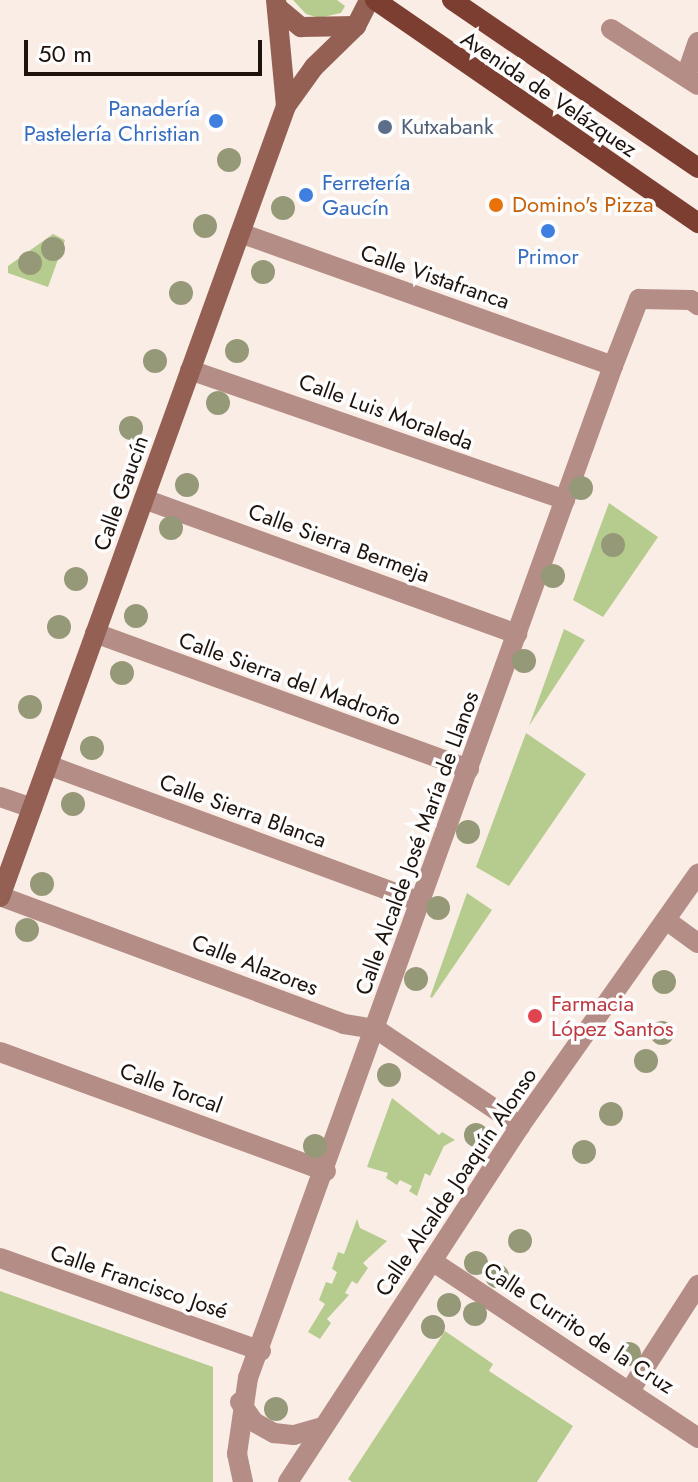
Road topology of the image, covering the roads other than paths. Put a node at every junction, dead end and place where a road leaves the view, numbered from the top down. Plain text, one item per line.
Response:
1 (369, 0) edge
2 (375, 0) edge
3 (452, 0) edge
4 (277, 4) edge
5 (356, 26) junction
6 (611, 29) dead end
7 (698, 42) edge
8 (692, 80) edge
9 (286, 106) junction
10 (698, 168) edge
11 (698, 223) edge
12 (240, 233) junction
13 (698, 305) edge
14 (613, 366) junction
15 (190, 370) junction
16 (144, 499) junction
17 (565, 500) junction
18 (95, 633) junction
19 (517, 634) junction
20 (48, 765) junction
21 (469, 769) junction
22 (0, 797) edge
23 (32, 808) junction
24 (698, 874) edge
25 (0, 896) edge
26 (421, 902) junction
27 (666, 920) junction
28 (698, 943) edge
29 (376, 1029) junction
30 (0, 1052) edge
31 (520, 1126) junction
32 (326, 1171) junction
33 (0, 1258) edge
34 (432, 1261) junction
35 (698, 1285) edge
36 (261, 1351) junction
37 (631, 1389) junction
38 (240, 1402) junction
39 (322, 1427) junction
40 (698, 1438) edge
41 (243, 1482) edge
42 (288, 1482) edge

1 - 5 main road, Calle Gaucín
2 - 11 main road, Avenida de Velázquez
3 - 10 main road, Avenida de Velázquez
4 - 5 main road
4 - 9 main road, Calle Gaucín
5 - 9 main road, Calle Gaucín
6 - 8 street
7 - 8 street
9 - 12 main road, Calle Gaucín
12 - 14 street, Calle Vistafranca
12 - 15 main road, Calle Gaucín
13 - 14 street, Calle Alcalde José María de Llanos
14 - 17 street, Calle Alcalde José María de Llanos
15 - 16 main road, Calle Gaucín
15 - 17 street, Calle Luis Moraleda
16 - 18 main road, Calle Gaucín
16 - 19 street, Calle Sierra Bermeja
17 - 19 street, Calle Alcalde José María de Llanos
18 - 20 main road, Calle Gaucín
18 - 21 street, Calle Sierra del Madroño
19 - 21 street, Calle Alcalde José María de Llanos
20 - 23 main road, Calle Gaucín
20 - 26 street, Calle Sierra Blanca
21 - 26 street, Calle Alcalde José María de Llanos
22 - 23 street
23 - 25 main road, Calle Gaucín
24 - 27 street, Calle Alcalde Joaquín Alonso
25 - 29 street, Calle Alazores
26 - 29 street, Calle Alcalde José María de Llanos
27 - 28 street
27 - 31 street, Calle Alcalde Joaquín Alonso
29 - 31 street, Calle Alazores
29 - 32 street, Calle Alcalde José María de Llanos
30 - 32 street, Calle Torcal
31 - 34 street, Calle Alcalde Joaquín Alonso
32 - 36 street, Calle Alcalde José María de Llanos
33 - 36 street, Calle Francisco José
34 - 37 street, Calle Currito de la Cruz
34 - 39 street, Calle Alcalde Joaquín Alonso
35 - 37 street
36 - 38 street, Calle Alcalde José María de Llanos
37 - 40 street, Calle Currito de la Cruz
38 - 39 street
38 - 41 street, Calle Alcalde José María de Llanos
39 - 42 street, Calle Alcalde Joaquín Alonso

